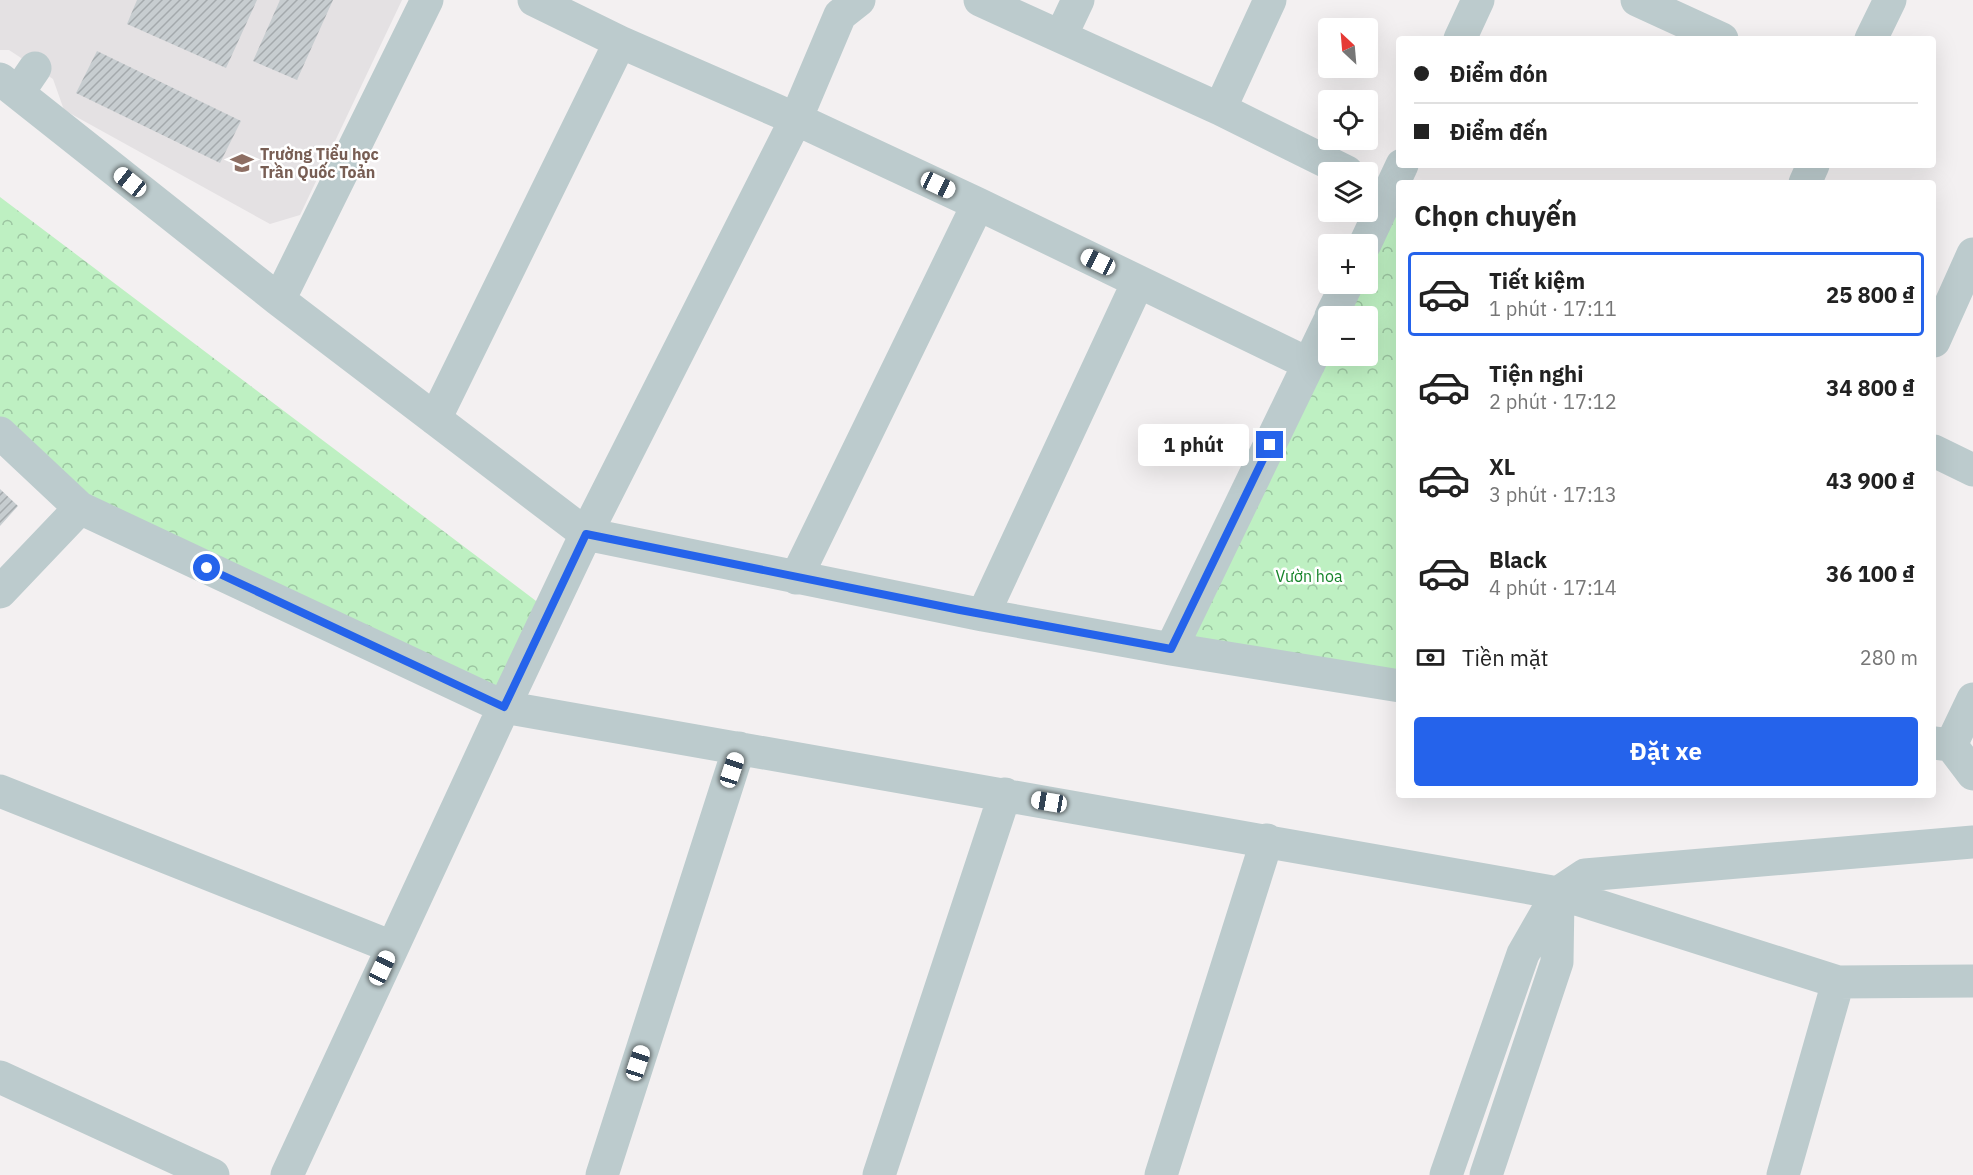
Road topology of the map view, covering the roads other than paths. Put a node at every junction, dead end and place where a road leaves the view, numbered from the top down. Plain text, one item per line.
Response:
1 (427, 0) edge
2 (534, 0) edge
3 (859, 0) edge
4 (980, 0) edge
5 (1078, 0) edge
6 (1270, 0) edge
7 (1478, 0) edge
8 (1637, 0) edge
9 (1890, 0) edge
10 (1061, 36) junction
11 (1461, 36) edge
12 (1715, 36) edge
13 (1872, 36) edge
14 (620, 42) junction
15 (18, 80) edge
16 (1220, 109) junction
17 (796, 119) junction
18 (1327, 162) edge
19 (1390, 185) edge
20 (978, 204) junction
21 (1369, 234) edge
22 (1973, 254) edge
23 (1138, 282) junction
24 (279, 300) junction
25 (1936, 337) edge
26 (1318, 345) edge
27 (1309, 364) junction
28 (435, 419) junction
29 (0, 433) edge
30 (1936, 453) edge
31 (1973, 470) edge
32 (80, 508) junction
33 (586, 534) junction
34 (796, 578) junction
35 (0, 592) edge
36 (983, 615) junction
37 (1171, 649) junction
38 (1396, 685) edge
39 (1973, 699) edge
40 (504, 707) junction
41 (1942, 744) edge
42 (739, 748) junction
43 (1973, 774) edge
44 (0, 791) edge
45 (1005, 794) junction
46 (1267, 840) junction
47 (1973, 842) edge
48 (1558, 893) junction
49 (392, 947) junction
50 (1973, 981) edge
51 (1838, 982) junction
52 (0, 1077) edge
53 (213, 1175) edge
54 (287, 1175) edge
55 (602, 1175) edge
56 (879, 1175) edge
57 (1161, 1175) edge
58 (1446, 1175) edge
59 (1486, 1175) edge
60 (1783, 1175) edge

1 - 24 street
2 - 14 street
3 - 17 street
4 - 10 street
5 - 10 street
6 - 16 street
7 - 11 street
8 - 12 street
9 - 13 street
10 - 16 street
14 - 17 street
14 - 28 street
15 - 24 street
16 - 18 street
17 - 20 street
17 - 33 street
19 - 21 street
20 - 23 street
20 - 34 street
22 - 25 street
23 - 27 street
23 - 36 street
24 - 28 street
26 - 27 street
27 - 37 street
28 - 33 street
29 - 32 street
30 - 31 street
32 - 35 street
32 - 40 street
33 - 34 street
33 - 40 street
34 - 36 street
36 - 37 street
37 - 38 street
39 - 41 street
40 - 42 street
40 - 49 street
41 - 43 street
42 - 45 street
42 - 55 street
44 - 49 street
45 - 46 street
45 - 56 street
46 - 48 street
46 - 57 street
47 - 48 street
48 - 51 street
48 - 58 street
48 - 59 street
49 - 54 street
50 - 51 street
51 - 60 street
52 - 53 street

